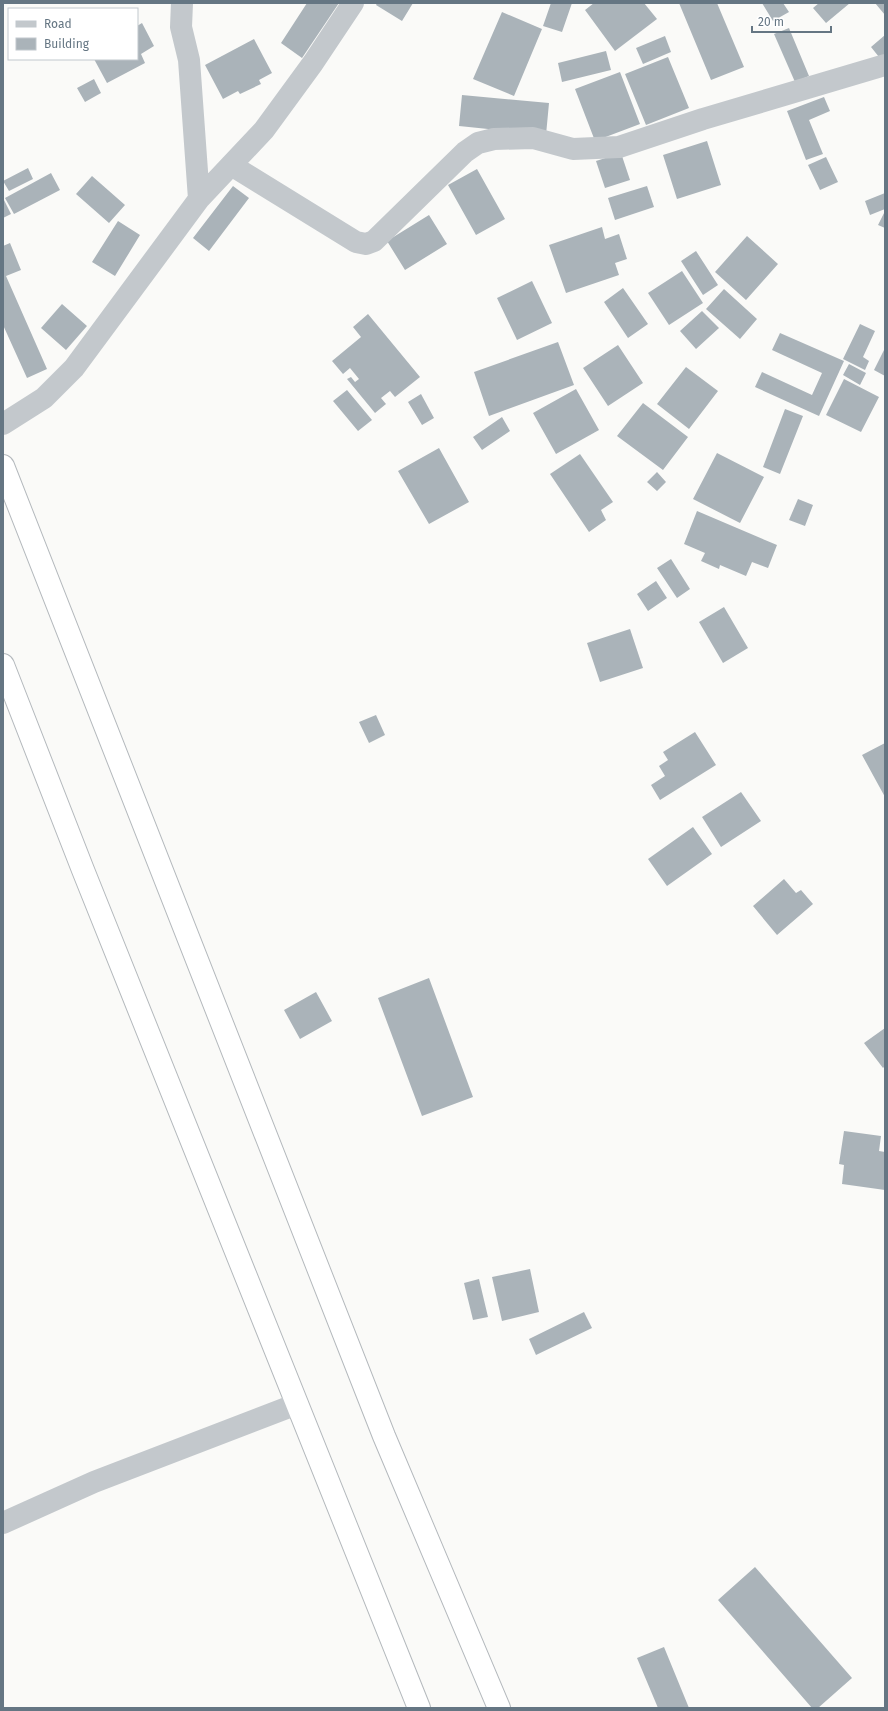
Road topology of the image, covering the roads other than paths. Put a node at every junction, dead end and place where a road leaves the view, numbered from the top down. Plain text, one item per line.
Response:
1 (182, 3) edge
2 (353, 3) edge
3 (885, 65) edge
4 (231, 165) junction
5 (199, 199) junction
6 (3, 424) edge
7 (3, 466) edge
8 (3, 665) edge
9 (297, 1404) junction
10 (3, 1523) edge
11 (419, 1708) edge
12 (499, 1708) edge

1 - 5 street
2 - 4 street
3 - 4 street
4 - 5 street
5 - 6 street
7 - 12 highway
8 - 9 highway
9 - 10 street
9 - 11 highway

